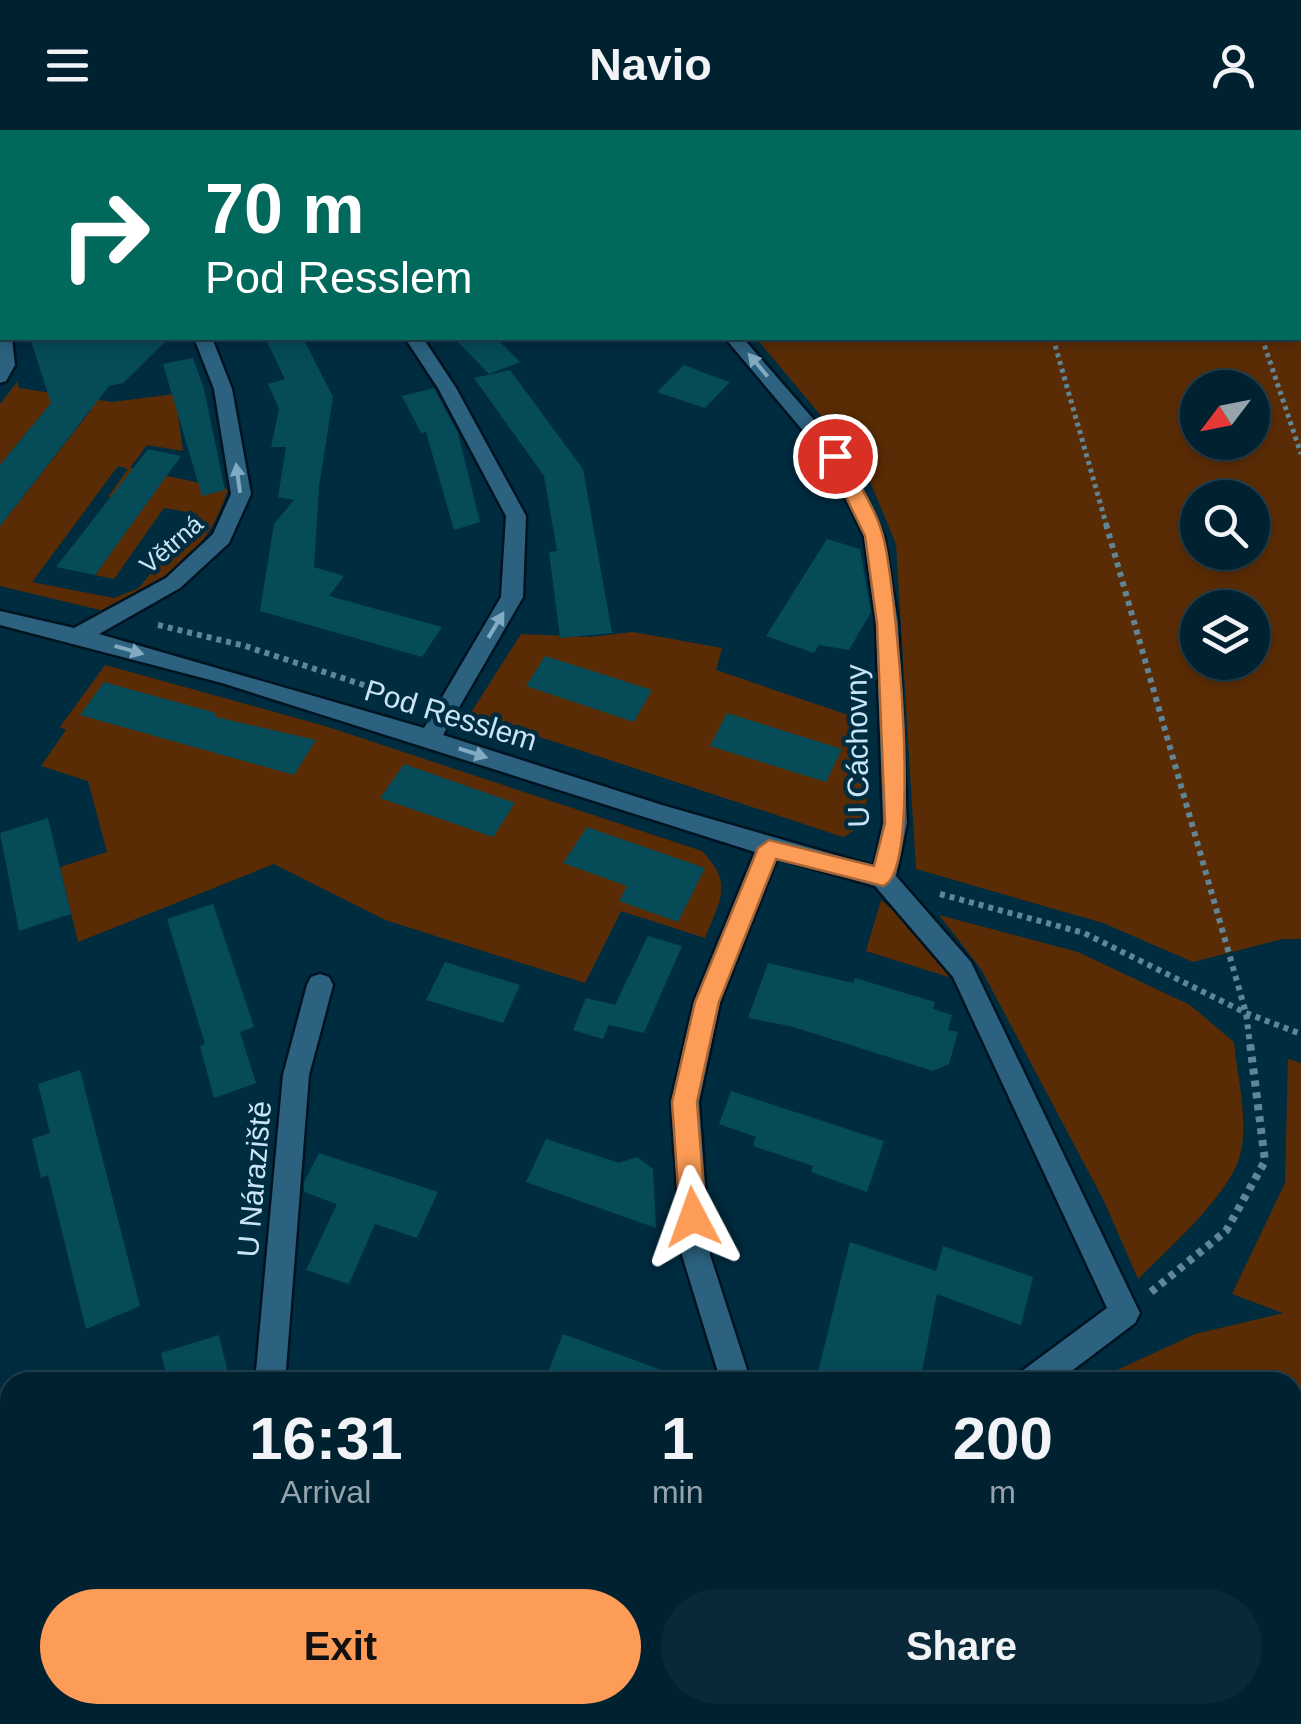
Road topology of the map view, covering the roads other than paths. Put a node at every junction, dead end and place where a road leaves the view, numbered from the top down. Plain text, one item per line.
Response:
1 (2, 340) edge
2 (203, 340) edge
3 (415, 340) edge
4 (736, 340) edge
5 (0, 377) edge
6 (0, 618) edge
7 (79, 635) junction
8 (429, 738) junction
9 (769, 848) junction
10 (883, 878) junction
11 (320, 984) dead end
12 (271, 1372) edge
13 (733, 1372) edge
14 (1046, 1372) edge

1 - 5 street
7 -> 2 street, Větrná
8 -> 3 street
10 -> 4 street, U Cáchovny
6 - 7 street, Pod Resslem
7 -> 8 street, Pod Resslem
8 -> 9 street, Pod Resslem
9 - 10 street, Pod Resslem
9 - 13 street
10 - 14 street
11 - 12 street, U Náraziště

